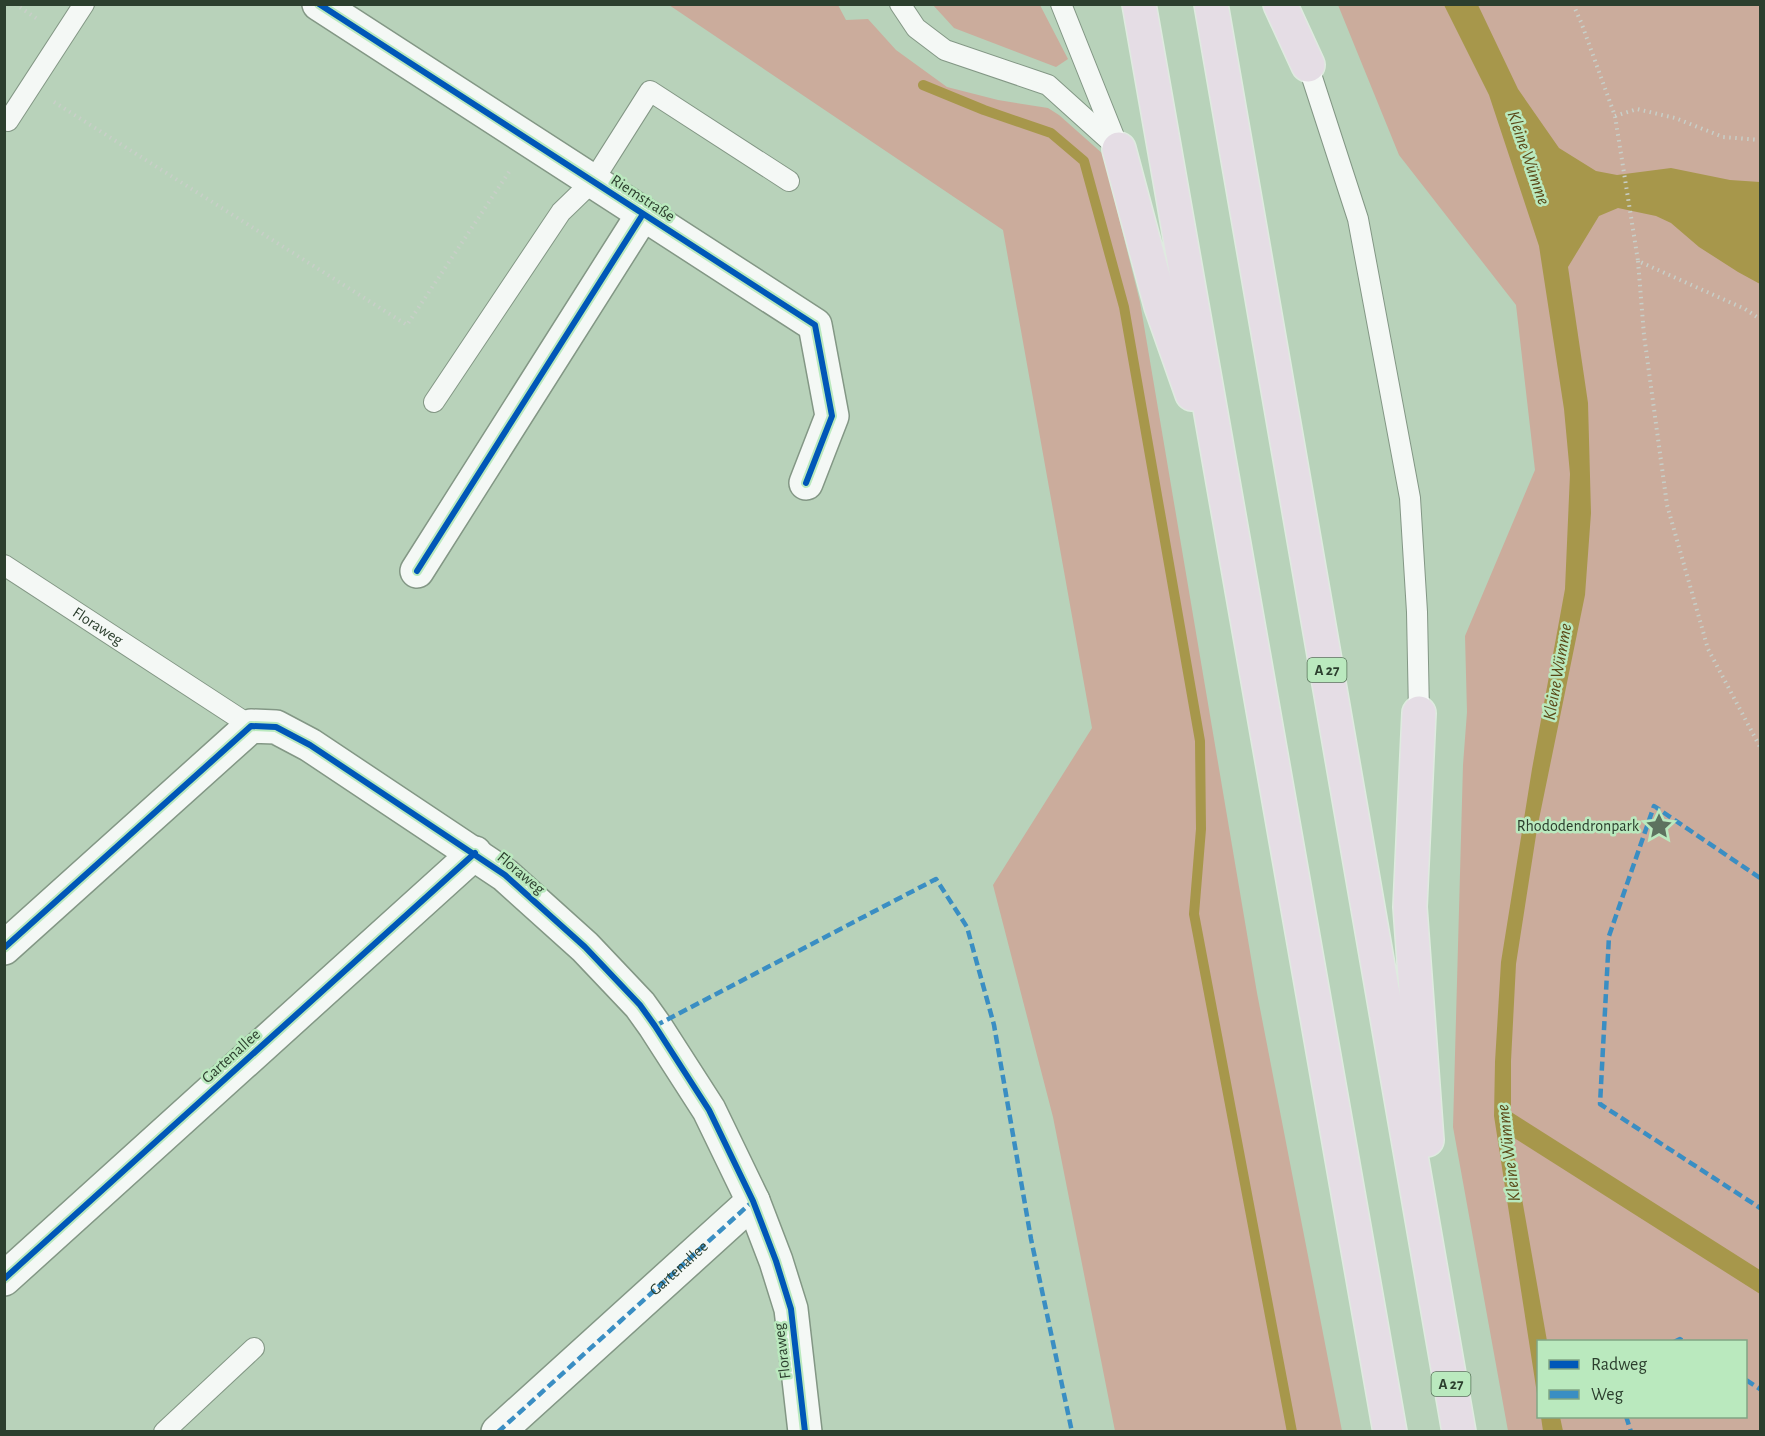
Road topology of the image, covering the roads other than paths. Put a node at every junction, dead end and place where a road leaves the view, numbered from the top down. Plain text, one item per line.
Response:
1 (84, 4) edge
2 (319, 4) edge
3 (900, 4) edge
4 (1061, 4) edge
5 (1139, 4) edge
6 (1211, 4) edge
7 (1280, 4) edge
8 (1308, 65) joint
9 (8, 121) dead end
10 (1119, 149) junction
11 (593, 181) junction
12 (789, 181) dead end
13 (643, 214) junction
14 (434, 402) dead end
15 (806, 483) dead end
16 (1224, 483) junction
17 (4, 565) edge
18 (417, 571) dead end
19 (1419, 713) joint
20 (251, 726) junction
21 (475, 853) junction
22 (4, 948) edge
23 (753, 1201) junction
24 (4, 1279) edge
25 (1443, 1336) junction
26 (255, 1348) dead end
27 (164, 1431) edge
28 (498, 1431) edge
29 (805, 1431) edge
30 (1390, 1431) edge
31 (1459, 1431) edge

1 - 9 lane
2 - 11 street, Riemstraße
3 - 10 lane
4 - 10 lane
5 - 16 highway
6 - 25 highway, A 27
7 - 8 highway
8 - 19 lane
10 - 16 highway
11 - 12 lane
11 - 13 street, Riemstraße
11 - 14 lane
13 - 15 street, Riemstraße
13 - 18 street
16 - 30 highway
17 - 20 lane, Floraweg
19 - 25 highway
20 - 21 street, Floraweg
20 - 22 street
21 - 23 street, Floraweg
21 - 24 street, Gartenallee
23 - 28 street, Gartenallee
23 - 29 street, Floraweg
25 - 31 highway, A 27
26 - 27 lane

